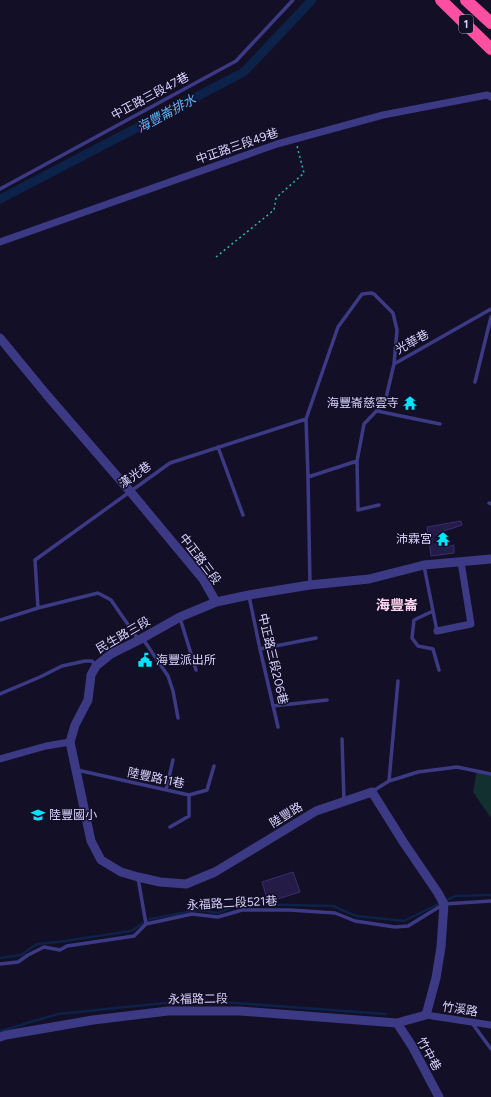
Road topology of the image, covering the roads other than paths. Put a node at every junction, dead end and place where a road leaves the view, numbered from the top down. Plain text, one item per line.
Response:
1 (293, 0) edge
2 (441, 0) edge
3 (466, 0) edge
4 (491, 23) edge
5 (491, 49) edge
6 (489, 96) edge
7 (0, 189) edge
8 (0, 242) edge
9 (491, 309) edge
10 (491, 318) edge
11 (0, 338) edge
12 (394, 364) junction
13 (475, 382) dead end
14 (377, 411) junction
15 (306, 419) junction
16 (440, 424) dead end
17 (218, 447) junction
18 (357, 461) junction
19 (308, 477) junction
20 (130, 491) junction
21 (379, 505) dead end
22 (243, 515) dead end
23 (491, 561) edge
24 (461, 562) junction
25 (424, 565) junction
26 (310, 585) junction
27 (249, 595) junction
28 (216, 602) junction
29 (38, 608) junction
30 (433, 611) junction
31 (180, 617) junction
32 (0, 620) edge
33 (437, 631) joint
34 (316, 638) dead end
35 (141, 639) junction
36 (260, 649) junction
37 (96, 666) junction
38 (196, 670) dead end
39 (439, 670) dead end
40 (398, 681) dead end
41 (0, 694) edge
42 (327, 700) dead end
43 (273, 706) junction
44 (178, 718) dead end
45 (278, 727) dead end
46 (342, 739) dead end
47 (70, 742) junction
48 (0, 759) edge
49 (173, 760) dead end
50 (214, 766) dead end
51 (77, 770) junction
52 (491, 774) edge
53 (389, 781) junction
54 (166, 790) junction
55 (372, 792) junction
56 (189, 795) junction
57 (344, 801) junction
58 (170, 827) dead end
59 (138, 877) junction
60 (491, 901) edge
61 (444, 904) junction
62 (146, 924) junction
63 (0, 964) edge
64 (426, 1015) junction
65 (471, 1022) junction
66 (398, 1023) junction
67 (491, 1025) edge
68 (0, 1037) edge
69 (491, 1050) edge
70 (438, 1097) edge

1 - 7 lane, 中正路三段47巷
2 - 5 highway, 1
3 - 4 highway, 1
6 - 8 street, 中正路三段49巷
9 - 12 lane, 光華巷
10 - 13 lane
11 - 20 street, 中正路三段
12 - 14 lane, 光華巷
12 - 15 lane
14 - 16 lane
14 - 18 lane, 光華巷
15 - 17 lane, 漢光巷
15 - 19 lane
17 - 20 lane, 漢光巷
17 - 22 lane
18 - 19 lane
18 - 21 lane, 光華巷
19 - 26 lane
20 - 28 street, 中正路三段
20 - 29 lane, 漢光巷
23 - 24 street, 中正路三段
24 - 25 street, 中正路三段
24 - 33 street
25 - 26 street, 中正路三段
25 - 30 lane
26 - 27 street, 中正路三段
27 - 28 street, 中正路三段
27 - 36 lane, 中正路三段206巷
28 - 31 street, 民生路三段
29 - 32 lane
29 - 35 lane
30 - 33 lane
30 - 39 lane
31 - 35 street, 民生路三段
31 - 38 lane
34 - 36 lane
35 - 37 street, 民生路三段
35 - 44 lane
36 - 43 lane, 中正路三段206巷
37 - 41 lane
37 - 47 street, 民生路三段
40 - 53 lane
42 - 43 lane
43 - 45 lane, 中正路三段206巷
46 - 57 lane
47 - 48 street
47 - 51 street, 陸豐路
49 - 54 lane
50 - 56 lane, 陸豐路11巷
51 - 54 lane, 陸豐路11巷
51 - 59 street, 陸豐路
52 - 53 lane
53 - 55 lane
54 - 56 lane, 陸豐路11巷
55 - 57 street, 陸豐路
55 - 61 street
56 - 58 lane
57 - 59 street, 陸豐路
59 - 62 lane
60 - 61 lane
61 - 62 lane, 永福路二段521巷
61 - 64 street
62 - 63 lane, 永福路二段521巷
64 - 65 street, 竹溪路
64 - 66 street
65 - 67 street, 竹溪路
65 - 69 lane
66 - 68 street, 永福路二段
66 - 70 street, 竹中巷

